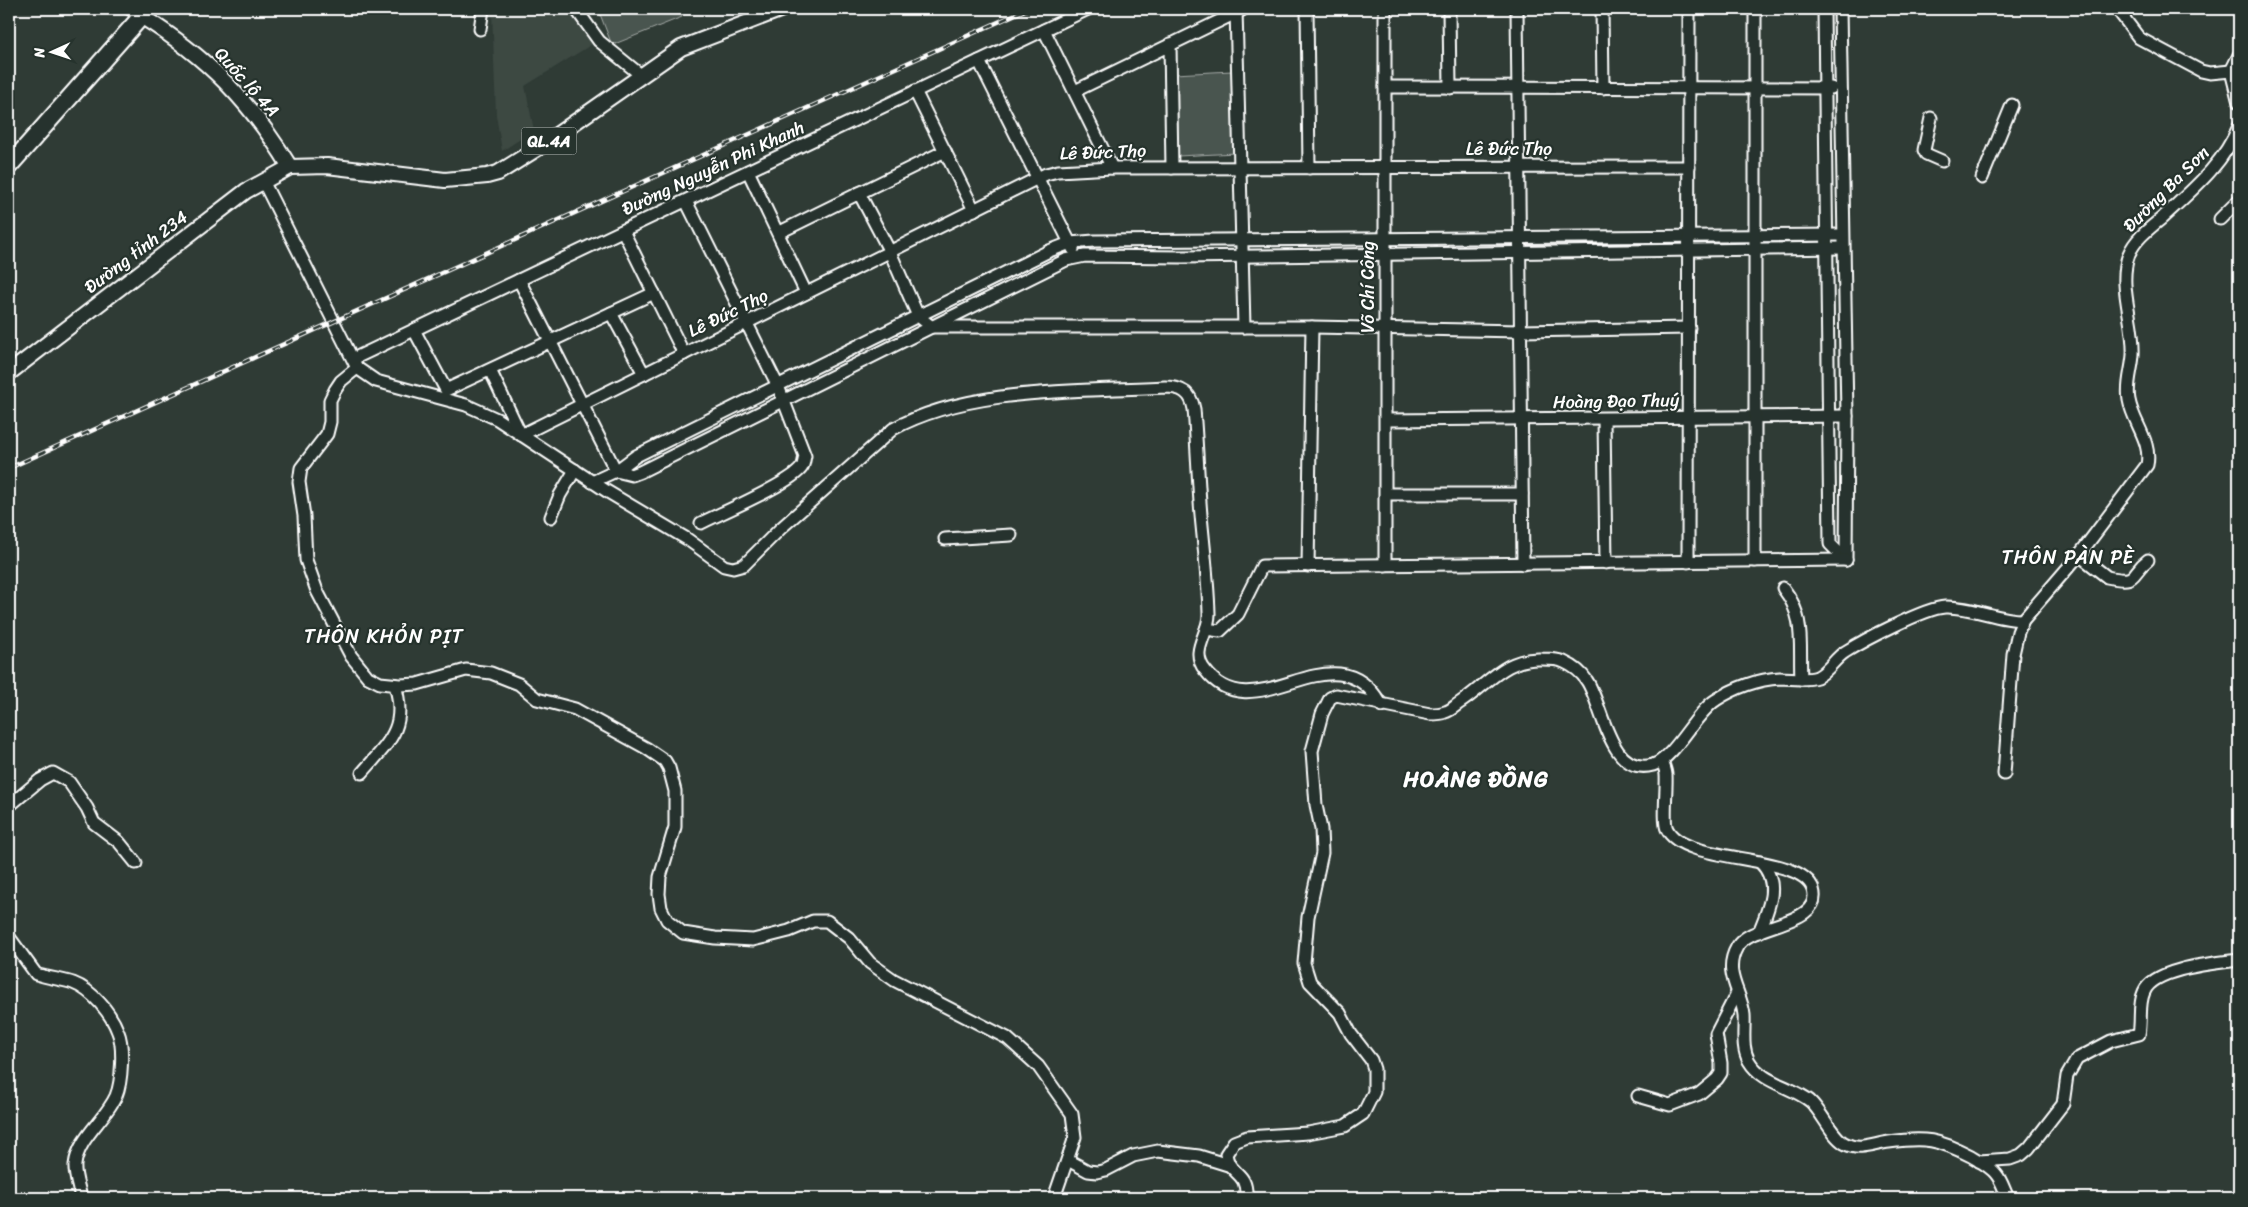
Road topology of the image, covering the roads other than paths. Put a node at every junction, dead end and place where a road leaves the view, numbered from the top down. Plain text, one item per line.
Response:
1 (483, 9) edge
2 (576, 9) edge
3 (782, 9) edge
4 (1088, 9) edge
5 (1307, 9) edge
6 (1385, 9) edge
7 (1449, 9) edge
8 (1517, 9) edge
9 (1602, 9) edge
10 (1688, 9) edge
11 (1755, 9) edge
12 (1824, 9) edge
13 (1840, 9) edge
14 (2117, 9) edge
15 (1239, 10) edge
16 (140, 11) edge
17 (480, 29) dead end
18 (1044, 30) junction
19 (1170, 44) junction
20 (2239, 55) edge
21 (979, 61) junction
22 (2231, 71) junction
23 (642, 76) junction
24 (1385, 88) junction
25 (1450, 88) junction
26 (1518, 88) junction
27 (1603, 88) junction
28 (1689, 88) junction
29 (1755, 88) junction
30 (1841, 88) junction
31 (1825, 89) junction
32 (915, 91) junction
33 (1075, 91) junction
34 (2239, 103) edge
35 (2012, 105) dead end
36 (1932, 118) dead end
37 (2239, 126) edge
38 (945, 152) junction
39 (1942, 161) dead end
40 (9, 166) edge
41 (1386, 166) junction
42 (1519, 166) junction
43 (290, 167) junction
44 (1689, 167) junction
45 (1112, 168) junction
46 (1172, 168) junction
47 (1310, 168) junction
48 (1241, 169) junction
49 (748, 171) junction
50 (1038, 178) junction
51 (1982, 178) dead end
52 (263, 181) junction
53 (859, 193) junction
54 (2239, 200) edge
55 (686, 201) junction
56 (974, 210) junction
57 (2220, 219) dead end
58 (623, 230) junction
59 (778, 233) junction
60 (1827, 235) junction
61 (1842, 235) junction
62 (1688, 236) junction
63 (1755, 236) junction
64 (1385, 238) junction
65 (1520, 238) junction
66 (1242, 239) junction
67 (1070, 243) junction
68 (1755, 248) junction
69 (1827, 248) junction
70 (1842, 248) junction
71 (1688, 249) junction
72 (890, 252) junction
73 (1385, 252) junction
74 (1520, 252) junction
75 (1243, 256) junction
76 (1076, 257) junction
77 (519, 280) junction
78 (654, 293) junction
79 (806, 293) junction
80 (611, 313) junction
81 (918, 316) junction
82 (745, 324) junction
83 (932, 327) junction
84 (1244, 327) junction
85 (1312, 327) junction
86 (1689, 328) junction
87 (1386, 329) junction
88 (414, 330) junction
89 (1520, 331) junction
90 (549, 342) junction
91 (684, 354) junction
92 (355, 364) junction
93 (490, 370) junction
94 (9, 373) edge
95 (644, 374) junction
96 (778, 386) junction
97 (783, 400) junction
98 (582, 404) junction
99 (1829, 416) junction
100 (1847, 416) junction
101 (1755, 417) junction
102 (1688, 418) junction
103 (1604, 419) junction
104 (1386, 420) junction
105 (1521, 420) junction
106 (521, 435) junction
107 (575, 470) junction
108 (616, 471) junction
109 (592, 482) junction
110 (1386, 494) junction
111 (1522, 494) junction
112 (551, 516) dead end
113 (701, 523) dead end
114 (1011, 535) dead end
115 (944, 539) dead end
116 (2080, 555) junction
117 (1846, 560) junction
118 (2148, 560) dead end
119 (1755, 561) junction
120 (1688, 562) junction
121 (1606, 563) junction
122 (1523, 564) junction
123 (1385, 565) junction
124 (1308, 566) junction
125 (1783, 588) dead end
126 (2023, 620) junction
127 (1206, 629) junction
128 (1801, 679) junction
129 (395, 685) junction
130 (1382, 706) junction
131 (1662, 760) junction
132 (362, 773) dead end
133 (2004, 774) dead end
134 (9, 806) edge
135 (1759, 861) junction
136 (136, 863) dead end
137 (1759, 932) junction
138 (9, 937) edge
139 (2239, 960) edge
140 (1736, 993) junction
141 (1638, 1096) dead end
142 (1068, 1160) junction
143 (1979, 1161) junction
144 (1228, 1165) junction
145 (81, 1198) edge
146 (1054, 1198) edge
147 (1246, 1198) edge
148 (2008, 1198) edge

1 - 17 street
2 - 23 street
3 - 23 main road, QL.4A
4 - 18 street, Đường Nguyễn Phi Khanh
5 - 47 street
6 - 24 street, Võ Chí Công
7 - 25 street
8 - 26 street
9 - 27 street
10 - 28 street
11 - 29 street
12 - 31 street
13 - 30 street
14 - 22 street
15 - 19 street
15 - 48 street
16 - 40 highway
16 - 43 main road, Quốc lộ 4A
18 - 21 street, Đường Nguyễn Phi Khanh
18 - 33 street
19 - 33 street
19 - 46 street
20 - 22 street
21 - 32 street, Đường Nguyễn Phi Khanh
21 - 50 street
22 - 34 street
23 - 43 main road, QL.4A
24 - 25 street
24 - 41 street, Võ Chí Công
25 - 26 street
26 - 27 street
26 - 42 street
27 - 28 street
28 - 29 street
28 - 44 street
29 - 31 street
29 - 63 street
30 - 31 street
30 - 61 street
31 - 60 street
32 - 38 street
32 - 49 street, Đường Nguyễn Phi Khanh
33 - 45 street
35 - 51 street
36 - 39 street
37 - 116 street, Đường Ba Sơn
38 - 53 street
38 - 56 street
41 - 42 street, Lê Đức Thọ
41 - 47 street, Lê Đức Thọ
41 - 64 street, Võ Chí Công
42 - 44 street, Lê Đức Thọ
42 - 65 street
43 - 52 main road, Đường tỉnh 234
44 - 62 street
45 - 46 street, Lê Đức Thọ
45 - 50 street, Lê Đức Thọ
46 - 48 street, Lê Đức Thọ
47 - 48 street, Lê Đức Thọ
48 - 66 street
49 - 55 street, Đường Nguyễn Phi Khanh
49 - 59 street
50 - 56 street, Lê Đức Thọ
50 - 67 street
52 - 92 street
52 - 94 main road, Đường tỉnh 234
53 - 59 street
53 - 72 street
54 - 57 street
55 - 58 street, Đường Nguyễn Phi Khanh
55 - 82 street
56 - 72 street, Lê Đức Thọ
58 - 77 street, Đường Nguyễn Phi Khanh
58 - 78 street
59 - 79 street
60 - 61 street
60 - 63 street
60 - 69 street
61 - 70 street
62 - 63 street
62 - 65 street
62 - 71 street
63 - 68 street
64 - 65 street
64 - 66 street
64 - 73 street, Võ Chí Công
65 - 74 street
66 - 67 street
66 - 75 street
67 - 76 street
67 - 81 street
68 - 69 street
68 - 71 street
68 - 101 street
69 - 70 street
69 - 99 street
70 - 100 street
71 - 74 street
71 - 86 street
72 - 79 street, Lê Đức Thọ
72 - 81 street
73 - 74 street
73 - 75 street
73 - 87 street, Võ Chí Công
74 - 89 street
75 - 76 street
75 - 84 street
76 - 83 street
77 - 88 street, Đường Nguyễn Phi Khanh
77 - 90 street
78 - 80 street
78 - 91 street
79 - 82 street, Lê Đức Thọ
80 - 90 street
80 - 95 street
81 - 83 street
81 - 96 street
82 - 91 street, Lê Đức Thọ
82 - 96 street
83 - 84 street
83 - 97 street
84 - 85 street
85 - 87 street
85 - 124 street
86 - 89 street
86 - 102 street
87 - 89 street
87 - 104 street, Võ Chí Công
88 - 92 street, Đường Nguyễn Phi Khanh
88 - 93 street
89 - 105 street
90 - 93 street
90 - 98 street
91 - 95 street, Lê Đức Thọ
92 - 106 street
92 - 129 street, Đường Nguyễn Phi Khanh
93 - 106 street
95 - 98 street, Lê Đức Thọ
96 - 97 street
96 - 108 street
97 - 108 street
97 - 113 street
98 - 106 street, Lê Đức Thọ
98 - 108 street
99 - 100 street, Hoàng Đạo Thuý
99 - 101 street, Hoàng Đạo Thuý
99 - 117 street
100 - 117 street
101 - 102 street, Hoàng Đạo Thuý
101 - 119 street
102 - 103 street, Hoàng Đạo Thuý
102 - 120 street
103 - 105 street, Hoàng Đạo Thuý
103 - 121 street
104 - 105 street, Hoàng Đạo Thuý
104 - 110 street, Võ Chí Công
105 - 111 street
106 - 107 street
107 - 109 street
107 - 112 street
108 - 109 street
109 - 127 street
110 - 111 street
110 - 123 street, Võ Chí Công
111 - 122 street
114 - 115 street
116 - 118 street
116 - 126 street, Đường Ba Sơn
117 - 119 street
119 - 120 street
120 - 121 street
121 - 122 street
122 - 123 street
123 - 124 street
124 - 127 street
125 - 128 street
126 - 128 street
126 - 133 street
127 - 130 street
128 - 131 street
129 - 132 street
129 - 142 street, Đường Nguyễn Phi Khanh
130 - 131 street
130 - 144 street
131 - 135 street
134 - 136 street
135 - 137 street
135 - 137 street
137 - 140 street
138 - 145 street
139 - 143 street
140 - 141 street
140 - 143 street
142 - 144 street
142 - 146 street
143 - 148 street
144 - 147 street

